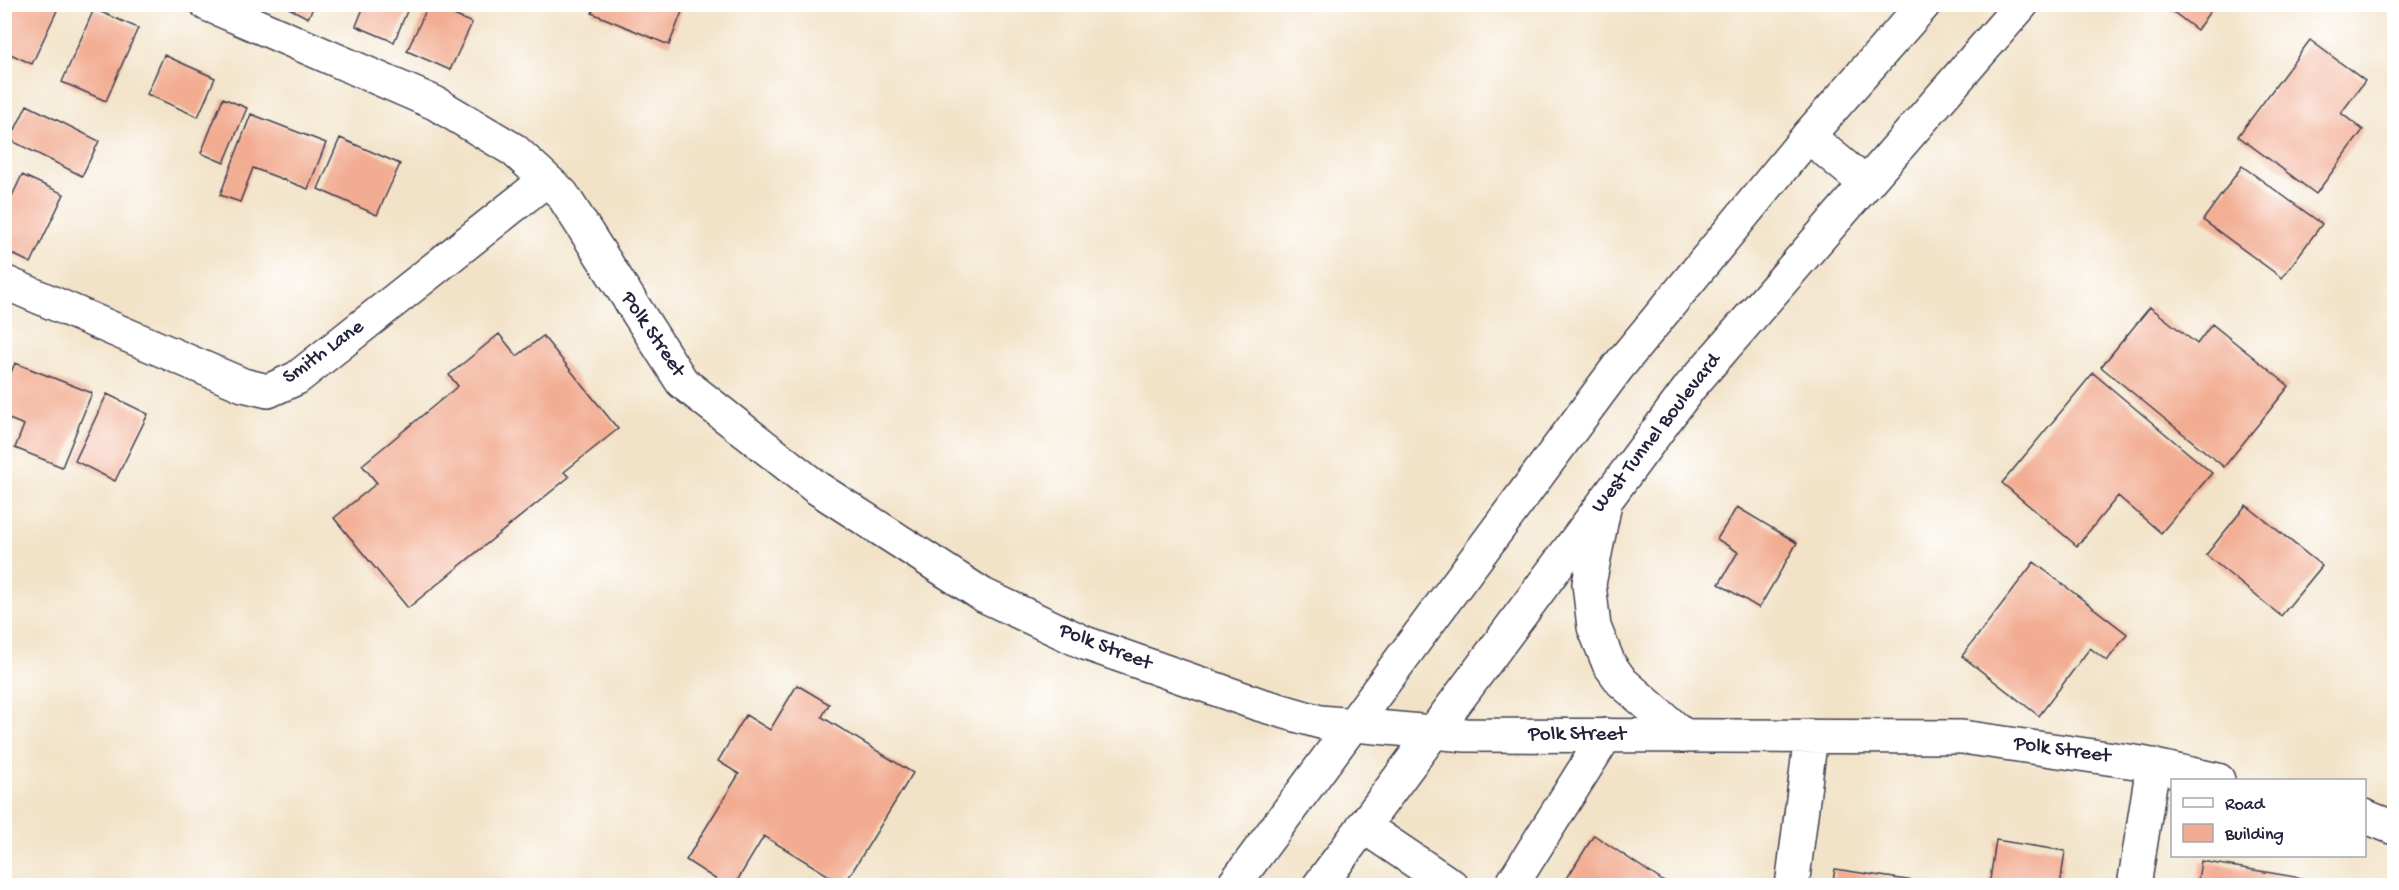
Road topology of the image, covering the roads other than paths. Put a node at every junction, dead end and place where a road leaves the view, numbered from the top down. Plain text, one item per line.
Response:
1 (207, 4) edge
2 (1924, 4) edge
3 (2022, 4) edge
4 (1808, 136) junction
5 (546, 180) junction
6 (1866, 184) junction
7 (4, 282) edge
8 (1605, 501) junction
9 (1352, 725) junction
10 (1433, 732) junction
11 (1606, 735) junction
12 (1684, 736) junction
13 (1811, 736) junction
14 (2153, 765) junction
15 (2214, 779) edge
16 (2366, 817) edge
17 (1363, 826) junction
18 (2394, 828) edge
19 (1233, 885) edge
20 (1319, 885) edge
21 (1452, 885) edge
22 (1511, 885) edge
23 (1792, 885) edge
24 (2134, 885) edge

1 - 5 street, Polk Street
2 - 4 street
3 - 6 street, West Tunnel Boulevard
4 - 6 street
4 - 9 street
5 - 7 street, Smith Lane
5 - 9 street, Polk Street
6 - 8 street, West Tunnel Boulevard
8 - 10 street, West Tunnel Boulevard
8 - 12 street
9 - 10 street, Polk Street
9 - 19 street
10 - 11 street, Polk Street
10 - 17 street, West Tunnel Boulevard
11 - 12 street, Polk Street
11 - 22 street
12 - 13 street, Polk Street
13 - 14 street, Polk Street
13 - 23 street
14 - 15 street, Polk Street
14 - 24 street
16 - 18 street
17 - 20 street, West Tunnel Boulevard
17 - 21 street

